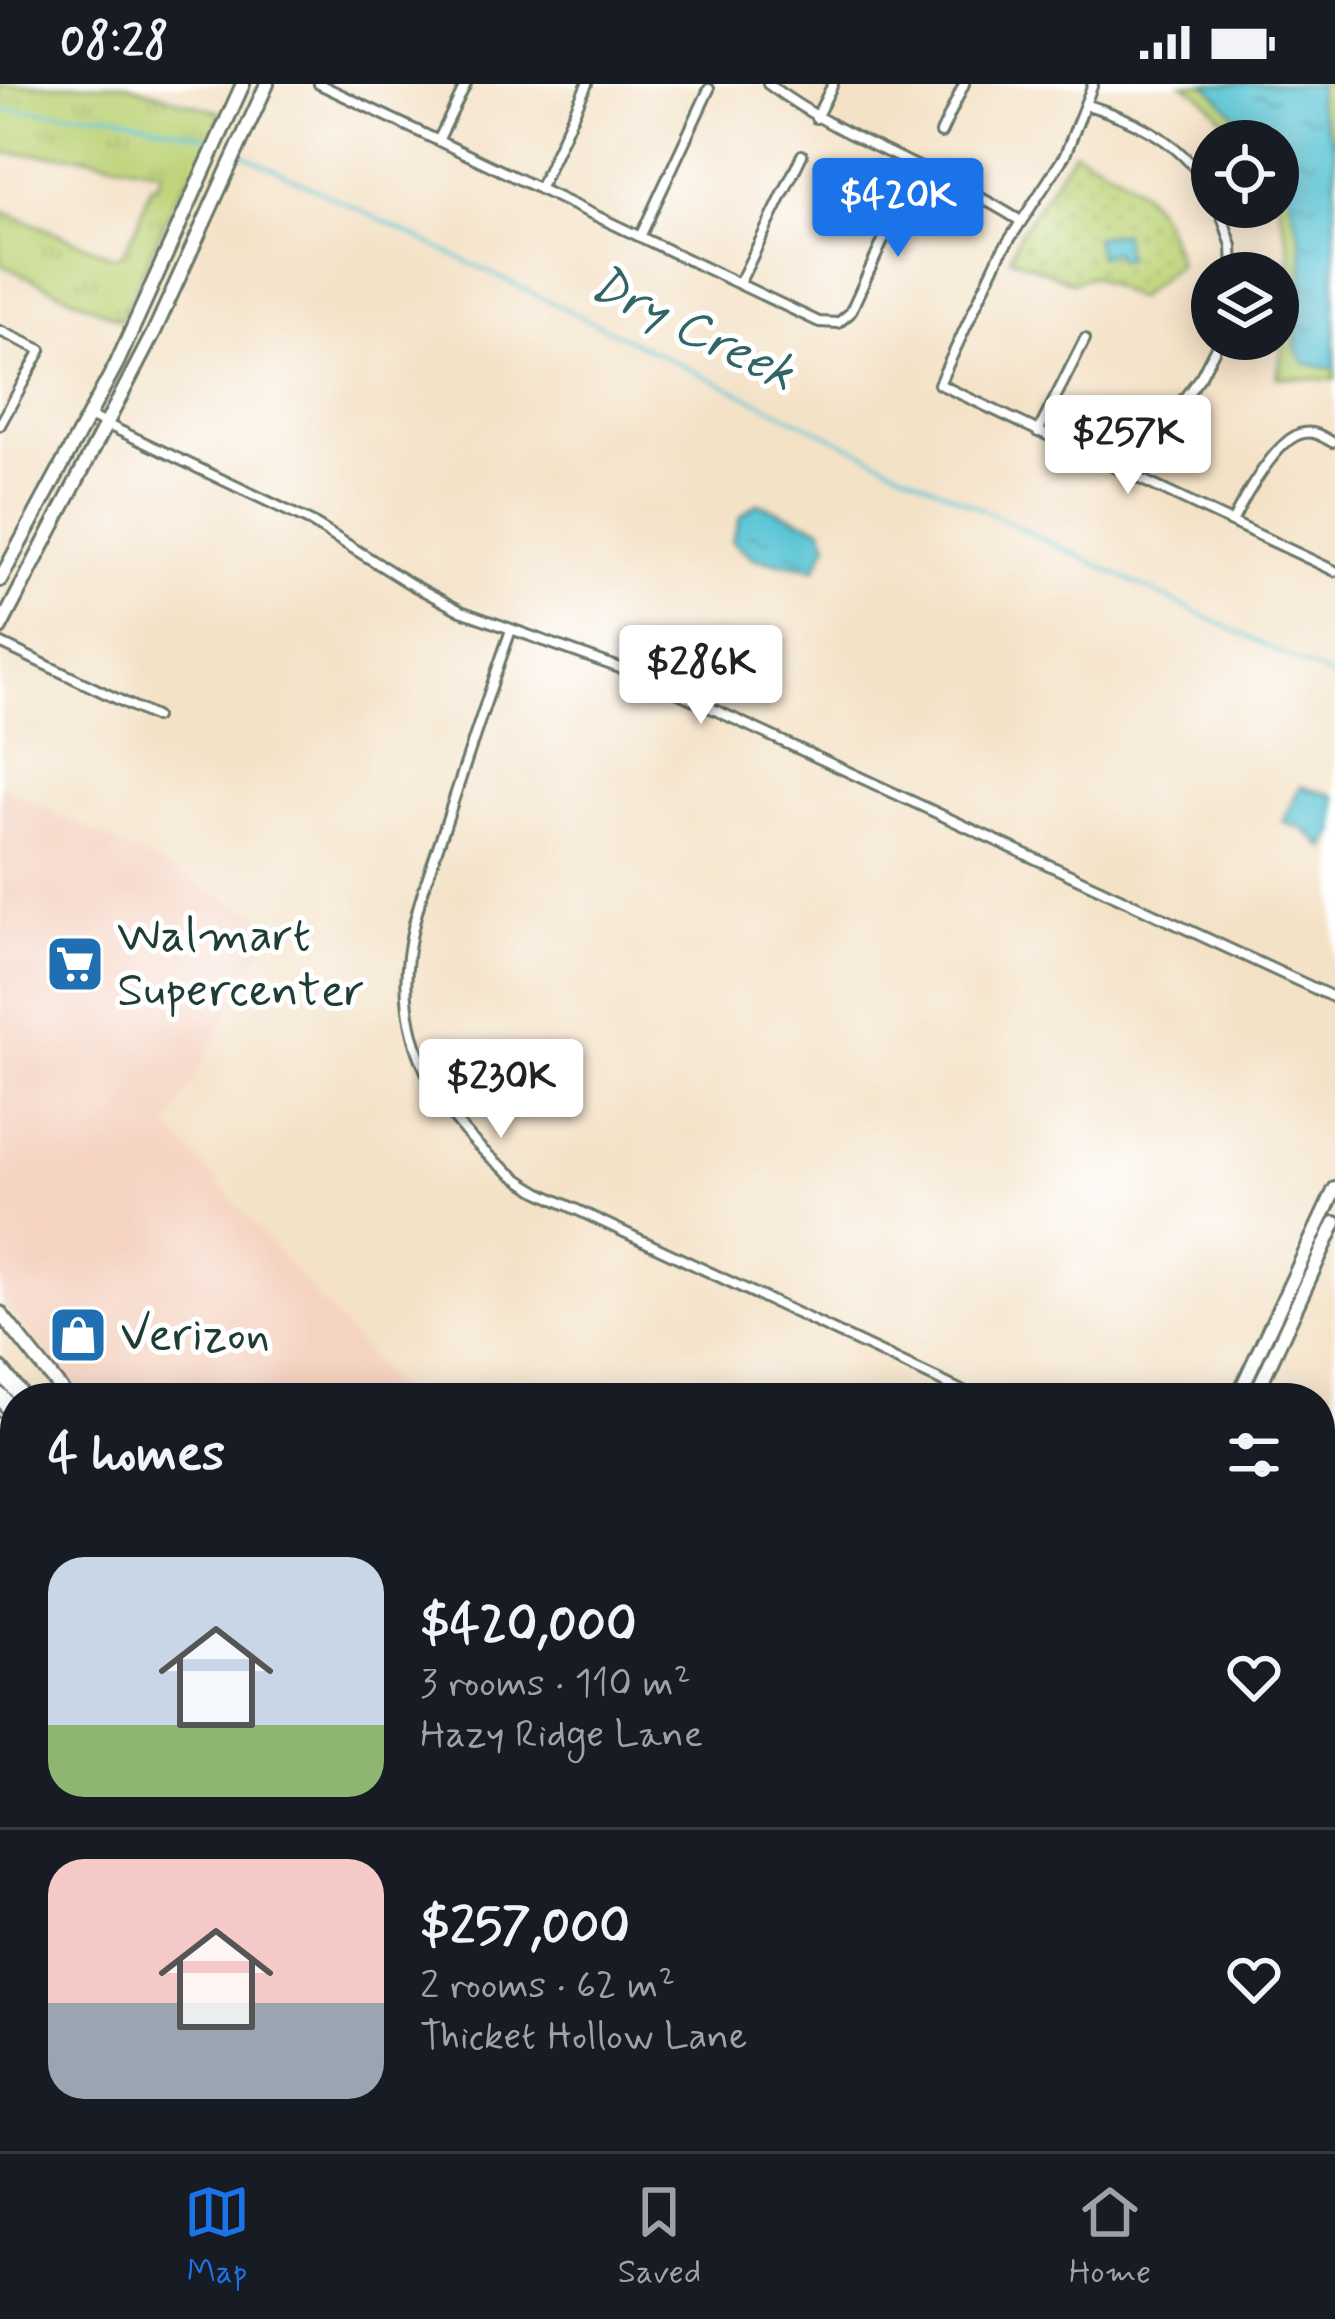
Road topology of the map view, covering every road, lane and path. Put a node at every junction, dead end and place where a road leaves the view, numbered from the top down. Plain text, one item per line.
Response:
1 (243, 84) edge
2 (267, 84) edge
3 (320, 84) edge
4 (466, 84) edge
5 (587, 84) edge
6 (768, 84) edge
7 (832, 84) edge
8 (964, 84) edge
9 (1094, 84) edge
10 (710, 89) dead end
11 (1088, 105) junction
12 (816, 118) junction
13 (941, 133) dead end
14 (438, 141) junction
15 (802, 155) dead end
16 (1191, 164) edge
17 (917, 166) junction
18 (539, 189) junction
19 (1019, 220) junction
20 (640, 237) junction
21 (739, 284) junction
22 (0, 331) edge
23 (1085, 339) dead end
24 (1209, 360) edge
25 (88, 416) junction
26 (105, 424) junction
27 (0, 425) edge
28 (1038, 432) junction
29 (1332, 442) dead end
30 (1135, 477) junction
31 (1232, 523) junction
32 (1335, 571) edge
33 (0, 580) edge
34 (0, 628) edge
35 (511, 630) junction
36 (0, 643) edge
37 (155, 717) dead end
38 (1335, 998) edge
39 (1335, 1189) edge
40 (1335, 1223) edge
41 (0, 1313) edge
42 (1260, 1348) junction
43 (1274, 1355) junction
44 (56, 1383) edge
45 (944, 1383) edge
46 (1244, 1383) edge
47 (1261, 1383) edge

1 - 25 main road
2 - 26 main road
3 - 14 street
4 - 14 street
5 - 18 street
6 - 12 street
7 - 12 street
8 - 13 street
9 - 11 street
10 - 20 street
11 - 16 street
11 - 19 street
12 - 17 street
14 - 18 street
15 - 21 street
17 - 19 street
17 - 21 street
18 - 20 street
19 - 28 street
20 - 21 street
22 - 27 street
23 - 28 street
24 - 30 street
25 - 26 street
25 - 33 main road
26 - 34 main road
26 - 35 street
28 - 30 street
29 - 31 street
30 - 31 street
31 - 32 street
35 - 38 street
35 - 45 street
36 - 37 street
39 - 42 main road
40 - 43 main road
41 - 44 main road
42 - 43 main road
42 - 46 main road
43 - 47 main road

